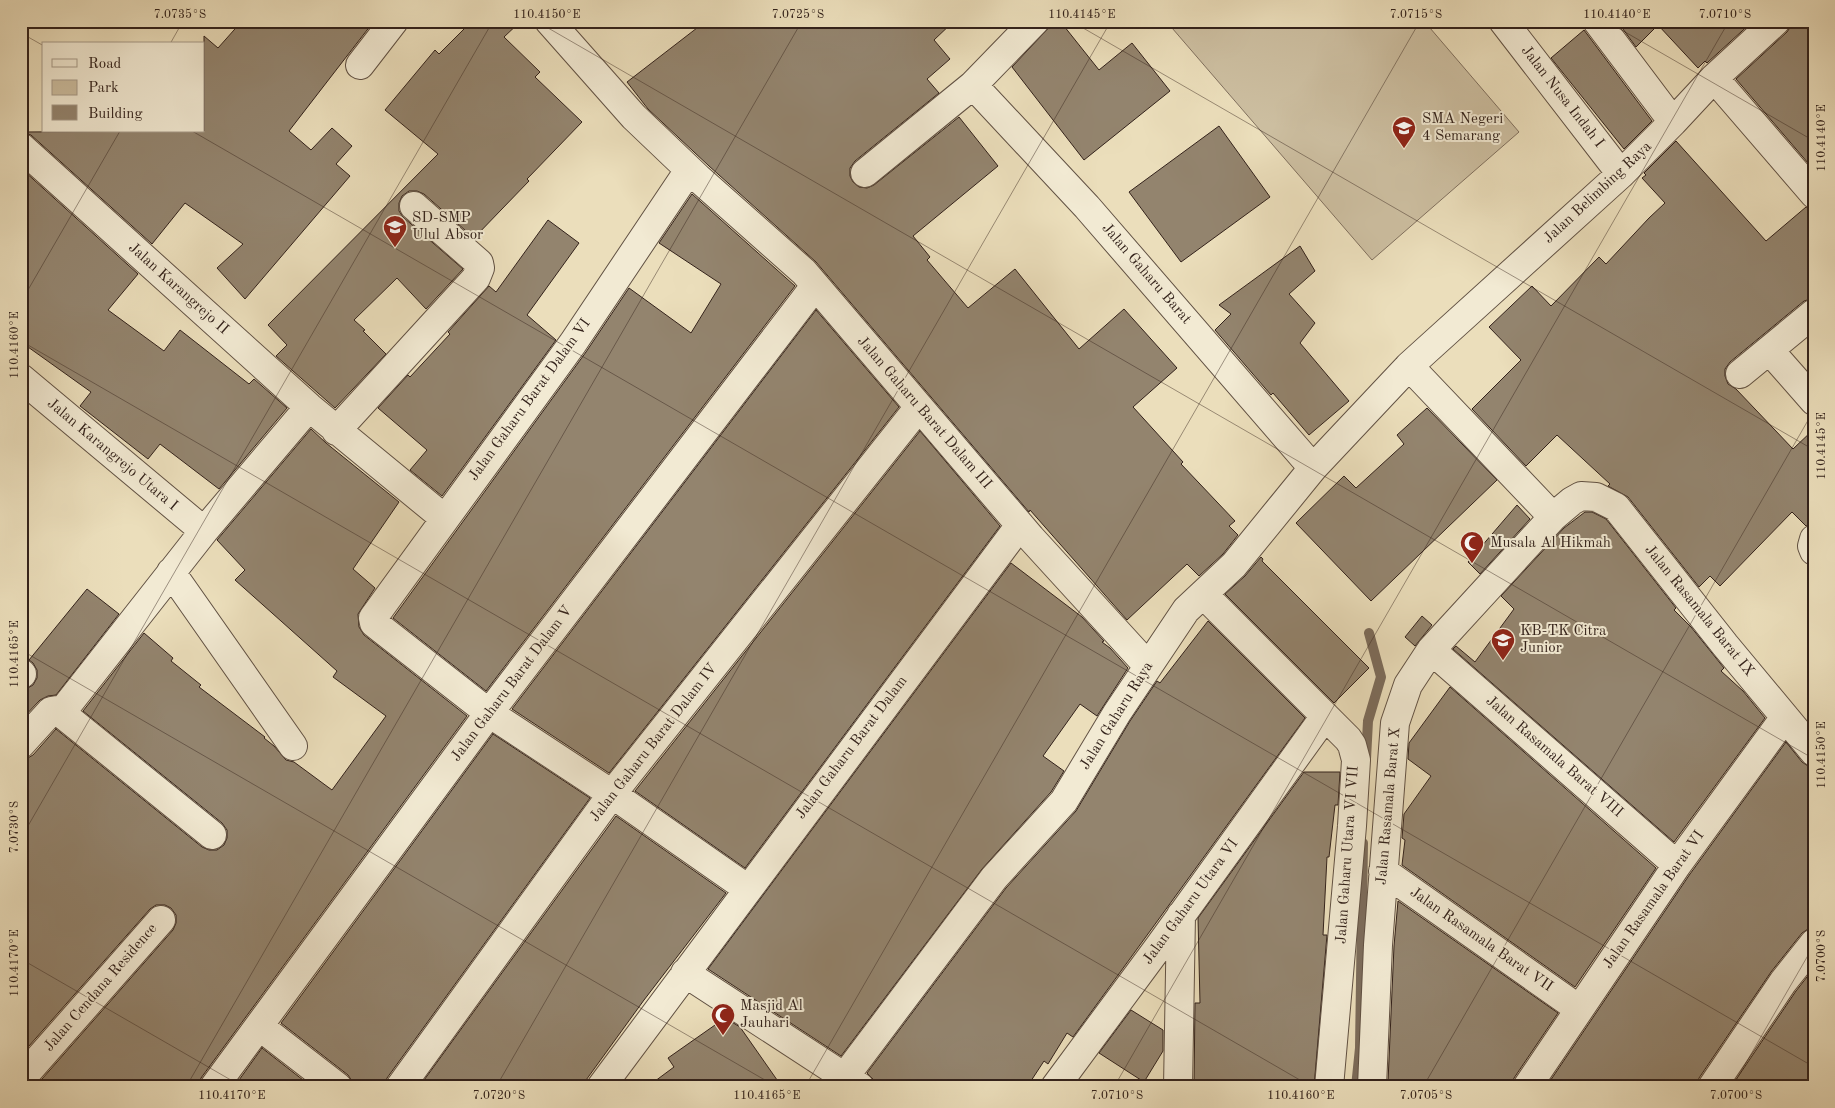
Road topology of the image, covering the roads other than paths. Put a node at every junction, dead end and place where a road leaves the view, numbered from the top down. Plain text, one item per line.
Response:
1 (394, 21) edge
2 (549, 21) edge
3 (1035, 21) edge
4 (1503, 21) edge
5 (1597, 21) edge
6 (1776, 21) edge
7 (360, 65) dead end
8 (1714, 78) junction
9 (973, 85) junction
10 (1673, 122) junction
11 (21, 147) edge
12 (690, 170) junction
13 (865, 173) dead end
14 (1621, 174) junction
15 (1814, 194) edge
16 (414, 206) dead end
17 (815, 286) junction
18 (1814, 313) edge
19 (1770, 351) junction
20 (1412, 363) junction
21 (1740, 374) dead end
22 (21, 378) edge
23 (1814, 402) edge
24 (309, 407) junction
25 (919, 407) junction
26 (336, 431) junction
27 (1313, 468) junction
28 (1563, 509) junction
29 (444, 518) junction
30 (1020, 524) junction
31 (204, 531) junction
32 (1814, 539) edge
33 (1814, 551) edge
34 (171, 572) junction
35 (1203, 594) junction
36 (1430, 650) junction
37 (1148, 666) junction
38 (489, 713) junction
39 (61, 714) junction
40 (1325, 716) junction
41 (1785, 717) junction
42 (21, 744) edge
43 (293, 746) dead end
44 (1814, 752) edge
45 (612, 794) junction
46 (212, 835) dead end
47 (1677, 865) junction
48 (1383, 871) junction
49 (748, 889) junction
50 (1182, 915) junction
51 (161, 920) dead end
52 (1814, 944) edge
53 (686, 973) junction
54 (1579, 1009) junction
55 (259, 1026) junction
56 (21, 1079) edge
57 (847, 1083) edge
58 (1374, 1086) edge
59 (214, 1087) edge
60 (338, 1087) edge
61 (400, 1087) edge
62 (601, 1087) edge
63 (1055, 1087) edge
64 (1178, 1087) edge
65 (1329, 1087) edge
66 (1527, 1087) edge
67 (1712, 1087) edge

1 - 7 street
2 - 12 street, Jalan Gaharu Barat Dalam III
3 - 9 street
4 - 14 street, Jalan Nusa Indah I
5 - 10 street
6 - 8 street, Jalan Belimbing Raya
8 - 10 street, Jalan Belimbing Raya
8 - 15 street
9 - 13 street
9 - 27 street, Jalan Gaharu Barat
10 - 14 street, Jalan Belimbing Raya
11 - 24 street, Jalan Karangrejo II
12 - 17 street, Jalan Gaharu Barat Dalam III
12 - 29 street, Jalan Gaharu Barat Dalam VI
14 - 20 street, Jalan Belimbing Raya
16 - 26 street
17 - 25 street, Jalan Gaharu Barat Dalam III
17 - 38 street, Jalan Gaharu Barat Dalam V
18 - 19 street
19 - 21 street
19 - 23 street
20 - 27 street, Jalan Gaharu Raya
20 - 28 street
22 - 31 street, Jalan Karangrejo Utara I
24 - 26 street, Jalan Karangrejo II
24 - 31 street
25 - 30 street, Jalan Gaharu Barat Dalam III
25 - 45 street, Jalan Gaharu Barat Dalam IV
26 - 29 street, Jalan Karangrejo II
27 - 35 street, Jalan Gaharu Raya
28 - 36 street, Jalan Rasamala Barat X
28 - 41 street, Jalan Rasamala Barat IX
29 - 38 street, Jalan Gaharu Barat Dalam VI
30 - 37 street, Jalan Gaharu Barat Dalam III
30 - 49 street, Jalan Gaharu Barat Dalam
31 - 34 street
32 - 33 street
34 - 39 street
34 - 43 street
35 - 37 street, Jalan Gaharu Raya
35 - 40 street, Jalan Gaharu Utara VI VII
36 - 47 street, Jalan Rasamala Barat VIII
36 - 48 street, Jalan Rasamala Barat X
37 - 57 street, Jalan Gaharu Raya
38 - 45 street
38 - 55 street, Jalan Gaharu Barat Dalam V
39 - 42 street
39 - 46 street
40 - 50 street, Jalan Gaharu Utara VI
40 - 65 street, Jalan Gaharu Utara VI VII
41 - 44 street, Jalan Rasamala Barat IX
41 - 47 street, Jalan Rasamala Barat VI
45 - 49 street
45 - 61 street, Jalan Gaharu Barat Dalam IV
47 - 54 street, Jalan Rasamala Barat VI
48 - 54 street, Jalan Rasamala Barat VII
48 - 58 street, Jalan Rasamala Barat X
49 - 53 street, Jalan Gaharu Barat Dalam
50 - 63 street, Jalan Gaharu Utara VI
50 - 64 street
51 - 56 street, Jalan Cendana Residence
52 - 67 street
53 - 57 street
53 - 62 street, Jalan Gaharu Barat Dalam
54 - 66 street, Jalan Rasamala Barat VI
55 - 59 street, Jalan Gaharu Barat Dalam V
55 - 60 street

